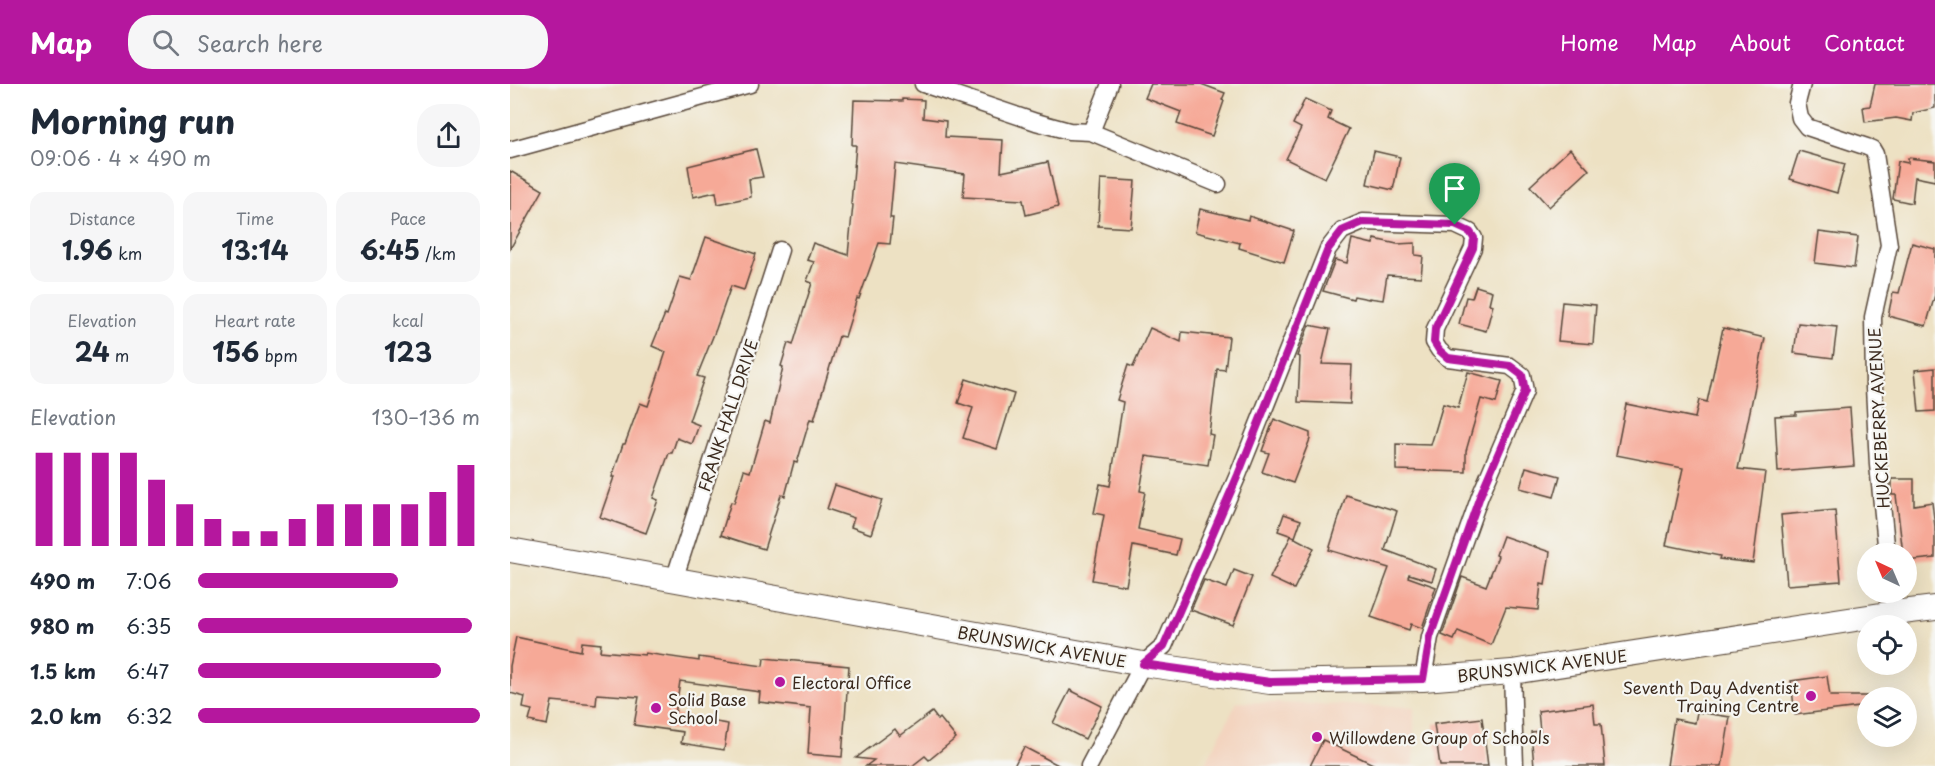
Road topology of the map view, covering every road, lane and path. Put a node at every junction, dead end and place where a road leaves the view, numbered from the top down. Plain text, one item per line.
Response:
1 (750, 84) edge
2 (923, 84) edge
3 (1110, 84) edge
4 (1802, 84) edge
5 (1091, 132) junction
6 (510, 150) edge
7 (1218, 184) dead end
8 (780, 250) dead end
9 (1886, 543) edge
10 (510, 550) edge
11 (674, 580) junction
12 (1893, 603) edge
13 (1935, 608) edge
14 (1143, 664) junction
15 (1512, 672) junction
16 (1423, 679) junction
17 (1089, 766) edge
18 (1515, 766) edge

1 - 6 street
2 - 5 street
3 - 5 street
4 - 9 street, HUCKEBERRY AVENUE
5 - 7 street
8 - 11 street, FRANK HALL DRIVE
10 - 11 main road, BRUNSWICK AVENUE
11 - 14 main road, BRUNSWICK AVENUE
12 - 13 main road, BRUNSWICK AVENUE
12 - 15 main road, BRUNSWICK AVENUE
14 - 16 main road, BRUNSWICK AVENUE
14 - 16 street
14 - 17 street
15 - 16 main road, BRUNSWICK AVENUE
15 - 18 street

